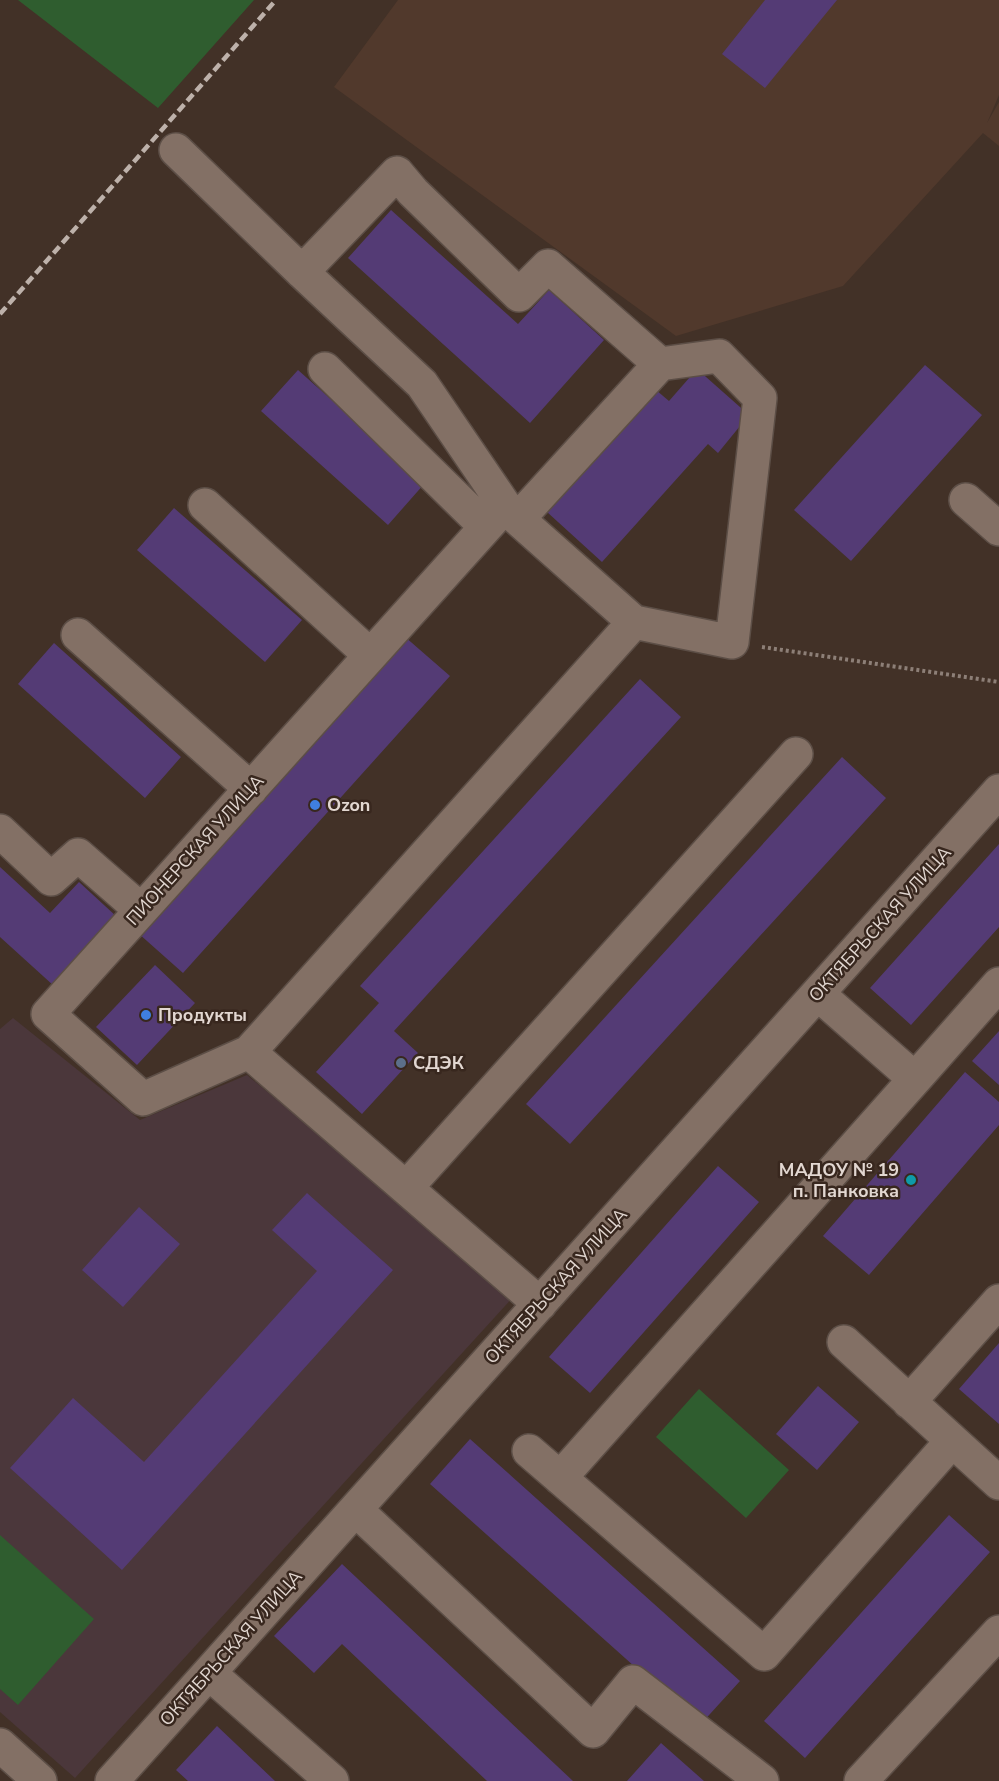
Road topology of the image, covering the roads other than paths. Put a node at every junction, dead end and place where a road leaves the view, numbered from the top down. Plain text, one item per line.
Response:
1 (176, 150) dead end
2 (302, 272) junction
3 (660, 364) junction
4 (325, 369) dead end
5 (966, 500) dead end
6 (205, 505) dead end
7 (503, 517) junction
8 (999, 529) edge
9 (634, 622) junction
10 (78, 635) dead end
11 (370, 656) junction
12 (796, 754) dead end
13 (251, 789) junction
14 (999, 791) edge
15 (0, 831) edge
16 (141, 910) junction
17 (999, 984) edge
18 (818, 994) junction
19 (249, 1052) junction
20 (915, 1079) junction
21 (406, 1188) junction
22 (999, 1301) edge
23 (540, 1304) junction
24 (844, 1342) dead end
25 (909, 1402) junction
26 (952, 1441) junction
27 (529, 1451) dead end
28 (560, 1478) junction
29 (999, 1483) edge
30 (356, 1510) junction
31 (999, 1632) edge
32 (209, 1673) junction
33 (0, 1745) edge
34 (40, 1781) edge
35 (112, 1781) edge
36 (332, 1781) edge
37 (762, 1781) edge
38 (861, 1781) edge

1 - 2 street
2 - 3 street
2 - 7 street
3 - 7 street, ПИОНЕРСКАЯ УЛИЦА
3 - 9 street
4 - 7 street
5 - 8 street
6 - 11 street
7 - 9 street
7 - 11 street, ПИОНЕРСКАЯ УЛИЦА
9 - 19 street
10 - 13 street
11 - 13 street, ПИОНЕРСКАЯ УЛИЦА
12 - 21 street
13 - 16 street, ПИОНЕРСКАЯ УЛИЦА
14 - 18 street, ОКТЯБРЬСКАЯ УЛИЦА
15 - 16 street
16 - 19 street, ПИОНЕРСКАЯ УЛИЦА
17 - 20 street
18 - 20 street
18 - 23 street, ОКТЯБРЬСКАЯ УЛИЦА
19 - 21 street
20 - 28 street
21 - 23 street
22 - 25 street
23 - 30 street, ОКТЯБРЬСКАЯ УЛИЦА
24 - 25 street
25 - 26 street
26 - 28 street
26 - 29 street
27 - 28 street
30 - 32 street, ОКТЯБРЬСКАЯ УЛИЦА
30 - 37 street
31 - 38 street
32 - 35 street, ОКТЯБРЬСКАЯ УЛИЦА
32 - 36 street
33 - 34 street

